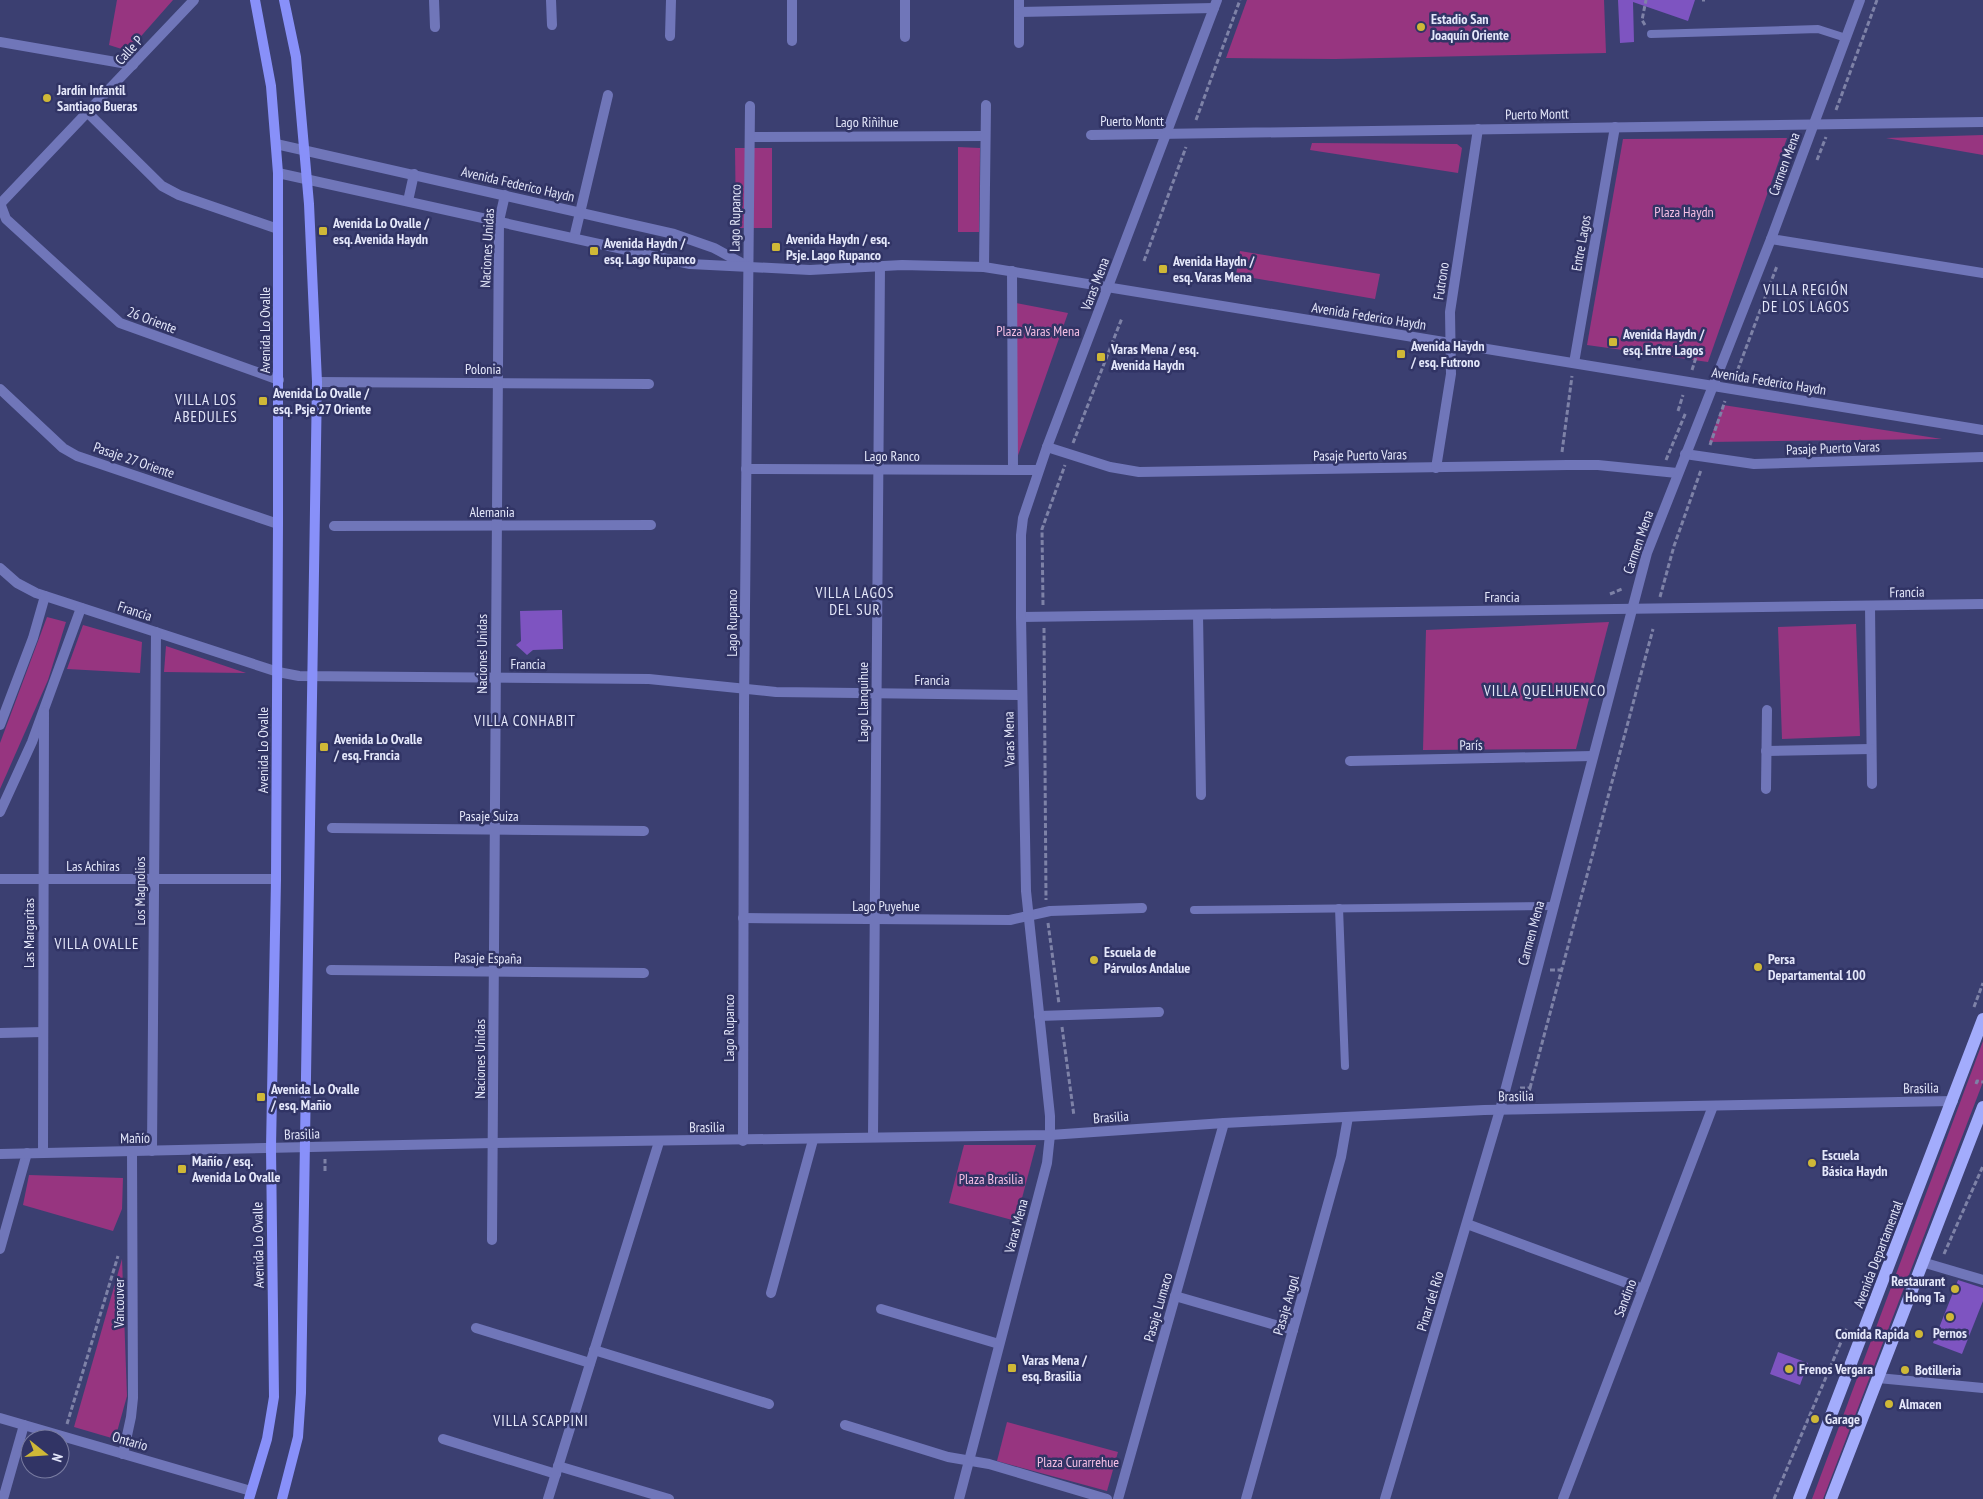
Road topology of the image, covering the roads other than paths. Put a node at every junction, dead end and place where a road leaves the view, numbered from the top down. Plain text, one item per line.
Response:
1 (194, 0) edge
2 (255, 0) edge
3 (284, 0) edge
4 (434, 0) edge
5 (551, 0) edge
6 (670, 0) edge
7 (792, 0) edge
8 (905, 0) edge
9 (1019, 0) edge
10 (1860, 0) edge
11 (1215, 4) edge
12 (1019, 12) junction
13 (552, 25) dead end
14 (435, 26) dead end
15 (1651, 34) road end
16 (670, 36) dead end
17 (905, 37) dead end
18 (1846, 38) junction
19 (792, 41) dead end
20 (0, 42) edge
21 (1019, 43) dead end
22 (133, 65) junction
23 (608, 95) dead end
24 (986, 105) dead end
25 (750, 106) dead end
26 (88, 113) junction
27 (1983, 122) edge
28 (1814, 124) junction
29 (1614, 127) junction
30 (1478, 129) junction
31 (1091, 135) dead end
32 (1166, 135) junction
33 (985, 136) junction
34 (750, 137) junction
35 (276, 144) junction
36 (304, 150) junction
37 (278, 173) junction
38 (414, 174) junction
39 (306, 178) junction
40 (504, 195) junction
41 (408, 201) junction
42 (0, 204) edge
43 (581, 212) junction
44 (499, 221) junction
45 (278, 229) junction
46 (574, 238) junction
47 (1771, 238) junction
48 (748, 266) junction
49 (880, 266) junction
50 (984, 267) junction
51 (1012, 271) junction
52 (1983, 273) edge
53 (1109, 287) junction
54 (1451, 343) junction
55 (1574, 363) junction
56 (279, 380) junction
57 (316, 382) junction
58 (498, 383) junction
59 (649, 384) dead end
60 (1712, 386) junction
61 (0, 389) edge
62 (1983, 430) edge
63 (1047, 447) junction
64 (1685, 454) junction
65 (1983, 457) edge
66 (1436, 468) junction
67 (746, 470) junction
68 (878, 470) junction
69 (1013, 470) junction
70 (1038, 470) junction
71 (1677, 474) junction
72 (278, 524) junction
73 (651, 525) dead end
74 (334, 526) dead end
75 (497, 526) junction
76 (0, 568) edge
77 (45, 596) junction
78 (1983, 604) edge
79 (1870, 606) junction
80 (80, 608) junction
81 (1631, 610) junction
82 (1198, 615) junction
83 (1021, 617) junction
84 (156, 632) junction
85 (278, 672) junction
86 (311, 676) junction
87 (495, 678) junction
88 (744, 690) junction
89 (877, 693) junction
90 (1022, 694) junction
91 (1767, 710) dead end
92 (44, 712) junction
93 (0, 725) edge
94 (1871, 749) junction
95 (1766, 751) junction
96 (1592, 756) junction
97 (1350, 761) dead end
98 (1872, 784) dead end
99 (1766, 789) dead end
100 (1201, 795) dead end
101 (0, 812) edge
102 (332, 828) dead end
103 (495, 830) junction
104 (644, 831) dead end
105 (0, 879) edge
106 (43, 879) junction
107 (154, 880) junction
108 (276, 880) junction
109 (1552, 906) junction
110 (1142, 908) dead end
111 (1339, 908) junction
112 (1194, 910) dead end
113 (1028, 916) junction
114 (743, 918) junction
115 (875, 920) junction
116 (331, 970) dead end
117 (494, 972) junction
118 (644, 973) dead end
119 (1159, 1012) dead end
120 (1039, 1016) junction
121 (1983, 1019) edge
122 (43, 1032) junction
123 (0, 1033) edge
124 (1345, 1066) dead end
125 (1953, 1101) junction
126 (1713, 1106) junction
127 (1500, 1110) junction
128 (1981, 1115) edge
129 (1348, 1117) junction
130 (1224, 1123) junction
131 (1050, 1135) junction
132 (873, 1138) junction
133 (813, 1140) junction
134 (743, 1141) junction
135 (658, 1142) junction
136 (494, 1143) junction
137 (303, 1147) junction
138 (271, 1148) junction
139 (152, 1151) junction
140 (132, 1152) junction
141 (27, 1153) junction
142 (43, 1153) junction
143 (0, 1154) edge
144 (1467, 1224) junction
145 (492, 1240) dead end
146 (0, 1249) edge
147 (1922, 1262) junction
148 (1983, 1280) edge
149 (1643, 1289) junction
150 (771, 1293) dead end
151 (1175, 1296) junction
152 (881, 1309) dead end
153 (476, 1328) dead end
154 (1293, 1330) junction
155 (999, 1344) junction
156 (594, 1350) junction
157 (590, 1363) junction
158 (1878, 1378) junction
159 (1983, 1388) edge
160 (769, 1404) dead end
161 (0, 1418) edge
162 (24, 1425) junction
163 (845, 1425) dead end
164 (443, 1439) dead end
165 (123, 1454) junction
166 (969, 1460) junction
167 (557, 1470) junction
168 (250, 1495) edge
169 (2, 1499) edge
170 (282, 1499) edge
171 (548, 1499) edge
172 (669, 1499) edge
173 (959, 1499) edge
174 (1107, 1499) edge
175 (1118, 1499) edge
176 (1246, 1499) edge
177 (1385, 1499) edge
178 (1563, 1499) edge
179 (1799, 1499) edge
180 (1831, 1499) edge

1 - 22 street, Calle P
2 - 35 main road, Avenida Lo Ovalle
3 - 36 main road
4 - 14 street
5 - 13 street
6 - 16 street
7 - 19 street
8 - 17 street
9 - 12 street
10 - 18 street, Carmen Mena
11 - 12 street
11 - 32 street, Varas Mena
12 - 21 street
15 - 18 lane
18 - 28 street, Carmen Mena
20 - 22 street
22 - 26 street, Calle P
23 - 43 street
24 - 33 street
25 - 34 street, Lago Rupanco
26 - 42 street, Calle P
26 - 45 street
27 - 28 street, Puerto Montt
28 - 29 street, Puerto Montt
28 - 47 street, Carmen Mena
29 - 30 street, Puerto Montt
29 - 55 street, Entre Lagos
30 - 32 street, Puerto Montt
30 - 54 street, Futrono
31 - 32 street, Puerto Montt
32 - 53 street, Varas Mena
33 - 34 street, Lago Riñihue
33 - 50 street
34 - 48 street, Lago Rupanco
35 - 36 street, Avenida Federico Haydn
35 - 37 main road, Avenida Lo Ovalle
36 - 38 street, Avenida Federico Haydn
36 - 39 main road
37 - 39 street, Avenida Federico Haydn
37 - 45 main road, Avenida Lo Ovalle
38 - 40 street, Avenida Federico Haydn
38 - 41 street
39 - 41 street, Avenida Federico Haydn
39 - 57 main road
40 - 43 street, Avenida Federico Haydn
40 - 44 street, Naciones Unidas
41 - 44 street, Avenida Federico Haydn
42 - 56 street, 26 Oriente
43 - 46 street
43 - 48 street, Avenida Federico Haydn
44 - 46 street, Avenida Federico Haydn
44 - 58 street, Naciones Unidas
45 - 56 main road, Avenida Lo Ovalle
46 - 48 street, Avenida Federico Haydn
47 - 52 street
47 - 60 street, Carmen Mena
48 - 49 street, Avenida Federico Haydn
48 - 67 street, Lago Rupanco
49 - 50 street, Avenida Federico Haydn
49 - 68 street, Lago Llanquihue
50 - 51 street, Avenida Federico Haydn
51 - 53 street, Avenida Federico Haydn
51 - 69 street
53 - 54 street, Avenida Federico Haydn
53 - 63 street, Varas Mena
54 - 55 street, Avenida Federico Haydn
54 - 66 street, Futrono
55 - 60 street, Avenida Federico Haydn
56 - 72 main road, Avenida Lo Ovalle
57 - 58 street, Polonia
57 - 86 main road
58 - 59 street, Polonia
58 - 75 street, Naciones Unidas
60 - 62 street, Avenida Federico Haydn
60 - 64 street, Carmen Mena
61 - 72 street, Pasaje 27 Oriente
63 - 66 street, Pasaje Puerto Varas
63 - 70 street, Varas Mena
64 - 65 street, Pasaje Puerto Varas
64 - 71 street, Carmen Mena
66 - 71 street, Pasaje Puerto Varas
67 - 68 street, Lago Ranco
67 - 88 street, Lago Rupanco
68 - 69 street, Lago Ranco
68 - 89 street, Lago Llanquihue
69 - 70 street, Lago Ranco
70 - 83 street, Varas Mena
71 - 81 street, Carmen Mena
72 - 85 main road, Avenida Lo Ovalle
73 - 75 street, Alemania
74 - 75 street, Alemania
75 - 87 street, Naciones Unidas
76 - 77 street, Francia
77 - 80 street, Francia
77 - 93 street
78 - 79 street, Francia
79 - 81 street, Francia
79 - 94 street
80 - 84 street, Francia
80 - 92 street
81 - 82 street, Francia
81 - 96 street, Carmen Mena
82 - 83 street, Francia
82 - 100 street
83 - 90 street, Varas Mena
84 - 85 street, Francia
84 - 107 street, Los Magnolios
85 - 86 street, Francia
85 - 108 main road, Avenida Lo Ovalle
86 - 87 street, Francia
86 - 137 main road
87 - 88 street, Francia
87 - 103 street, Naciones Unidas
88 - 89 street, Francia
88 - 114 street, Lago Rupanco
89 - 90 street, Francia
89 - 115 street, Lago Llanquihue
90 - 113 street, Varas Mena
91 - 95 street
92 - 101 street
92 - 106 street, Las Margaritas
94 - 95 street
94 - 98 street
95 - 99 street
96 - 97 street, París
96 - 109 street, Carmen Mena
102 - 103 street, Pasaje Suiza
103 - 104 street, Pasaje Suiza
103 - 117 street, Naciones Unidas
105 - 106 street, Las Achiras
106 - 107 street, Las Achiras
106 - 122 street, Las Margaritas
107 - 108 street, Las Achiras
107 - 139 street, Los Magnolios
108 - 138 main road, Avenida Lo Ovalle
109 - 111 lane
109 - 127 street, Carmen Mena
110 - 113 street, Lago Puyehue
111 - 112 lane
111 - 124 lane
113 - 115 street, Lago Puyehue
113 - 120 street, Varas Mena
114 - 115 street, Lago Puyehue
114 - 134 street, Lago Rupanco
115 - 132 street, Lago Llanquihue
116 - 117 street, Pasaje España
117 - 118 street, Pasaje España
117 - 136 street, Naciones Unidas
119 - 120 street
120 - 131 street, Varas Mena
121 - 125 main road, Avenida Departamental
122 - 123 street
122 - 142 street, Las Margaritas
125 - 126 street, Brasilia
125 - 179 main road, Avenida Departamental
126 - 127 street, Brasilia
126 - 149 street, Sandino
127 - 129 street, Brasilia
127 - 144 street, Pinar del Río
128 - 147 main road
129 - 130 street, Brasilia
129 - 154 street, Pasaje Angol
130 - 131 street, Brasilia
130 - 151 street, Pasaje Lumaco
131 - 132 street, Brasilia
131 - 155 street, Varas Mena
132 - 133 street, Brasilia
133 - 134 street, Brasilia
133 - 150 street
134 - 135 street, Brasilia
135 - 136 street, Brasilia
135 - 156 street
136 - 137 street, Brasilia
136 - 145 street, Naciones Unidas
137 - 138 street, Brasilia
137 - 170 main road
138 - 139 street, Mañío
138 - 168 main road, Avenida Lo Ovalle
139 - 140 street, Mañío
140 - 142 street, Mañío
140 - 165 street, Vancouver
141 - 142 street, Mañío
141 - 143 street, Mañío
141 - 146 street
144 - 149 street
144 - 177 street, Pinar del Río
147 - 148 street
147 - 158 main road
149 - 178 street, Sandino
151 - 154 street
151 - 175 street, Pasaje Lumaco
152 - 155 street
153 - 157 street
154 - 176 street, Pasaje Angol
155 - 166 street, Varas Mena
156 - 157 street
156 - 160 street
157 - 167 street
158 - 159 street
158 - 180 main road
161 - 162 street, Ontario
162 - 165 street, Ontario
162 - 169 street
163 - 166 street
164 - 167 street
165 - 168 street, Ontario
166 - 173 street, Varas Mena
166 - 174 street
167 - 171 street
167 - 172 street

